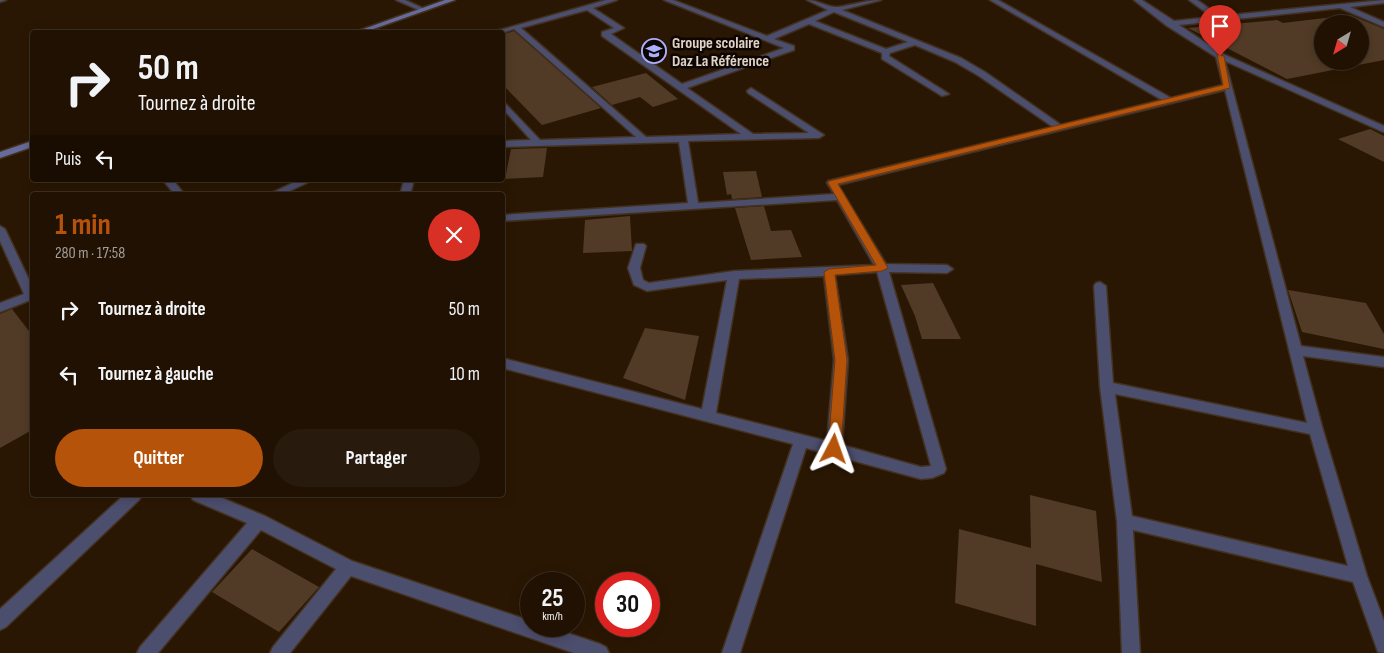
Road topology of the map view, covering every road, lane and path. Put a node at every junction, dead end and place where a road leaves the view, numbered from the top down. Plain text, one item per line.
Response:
1 (399, 0) edge
2 (452, 0) edge
3 (614, 0) edge
4 (667, 0) edge
5 (810, 0) edge
6 (878, 0) edge
7 (993, 0) edge
8 (1137, 0) edge
9 (1192, 0) edge
10 (1328, 0) edge
11 (1384, 1) edge
12 (1338, 4) junction
13 (590, 8) junction
14 (423, 10) junction
15 (834, 10) junction
16 (1218, 18) junction
17 (810, 20) junction
18 (1170, 24) junction
19 (1384, 25) edge
20 (516, 27) junction
21 (365, 30) edge
22 (505, 30) edge
23 (768, 39) junction
24 (917, 42) junction
25 (886, 52) junction
26 (1220, 56) junction
27 (1227, 87) junction
28 (680, 88) junction
29 (751, 91) dead end
30 (945, 94) dead end
31 (1170, 101) junction
32 (505, 105) edge
33 (1059, 127) junction
34 (1384, 129) edge
35 (751, 137) junction
36 (683, 138) junction
37 (644, 140) junction
38 (538, 143) junction
39 (505, 144) edge
40 (30, 145) edge
41 (0, 155) edge
42 (170, 182) edge
43 (303, 182) edge
44 (178, 192) edge
45 (279, 192) edge
46 (840, 197) junction
47 (694, 207) junction
48 (505, 218) edge
49 (0, 229) edge
50 (640, 246) dead end
51 (882, 268) junction
52 (946, 269) dead end
53 (829, 272) junction
54 (734, 275) junction
55 (1100, 286) dead end
56 (30, 292) edge
57 (30, 297) edge
58 (0, 308) edge
59 (1295, 350) junction
60 (1384, 362) edge
61 (505, 363) edge
62 (1107, 387) junction
63 (708, 417) junction
64 (1316, 430) junction
65 (801, 441) junction
66 (834, 449) junction
67 (132, 497) edge
68 (203, 497) edge
69 (258, 521) junction
70 (1125, 521) junction
71 (348, 567) junction
72 (1360, 576) junction
73 (0, 621) edge
74 (1381, 629) edge
75 (1384, 646) edge
76 (146, 653) edge
77 (280, 653) edge
78 (600, 653) edge
79 (731, 653) edge
80 (1131, 653) edge

1 - 14 street
2 - 14 street
3 - 13 street
4 - 23 street
5 - 15 street
6 - 15 street
7 - 31 street
8 - 18 street
9 - 16 street
10 - 12 street
11 - 12 street
12 - 16 street
12 - 19 street
13 - 20 street
13 - 28 street
14 - 21 street
15 - 17 street
15 - 24 street
16 - 18 street
17 - 23 street
17 - 25 street
18 - 26 street
20 - 22 street
20 - 37 street
23 - 28 street
24 - 25 street
24 - 33 street
25 - 30 street
26 - 27 street
26 - 34 street
27 - 31 street
27 - 59 street
28 - 35 street
29 - 35 street
31 - 33 street
32 - 38 street
33 - 46 street
35 - 36 street
36 - 37 street
36 - 47 street
37 - 38 street
38 - 39 street
40 - 41 street
42 - 44 street
43 - 45 street
46 - 47 street
46 - 51 street
47 - 48 street
49 - 56 street
50 - 54 street
51 - 52 street
51 - 53 street
51 - 66 street
53 - 54 street
53 - 66 street
54 - 63 street
55 - 62 street
57 - 58 street
59 - 60 street
59 - 64 street
61 - 63 street
62 - 64 street
62 - 70 street
63 - 65 street
64 - 72 street
65 - 66 street
65 - 79 street
67 - 73 street
68 - 69 street
69 - 71 street
69 - 76 street
70 - 72 street
70 - 80 street
71 - 77 street
71 - 78 street
72 - 74 street
74 - 75 street

